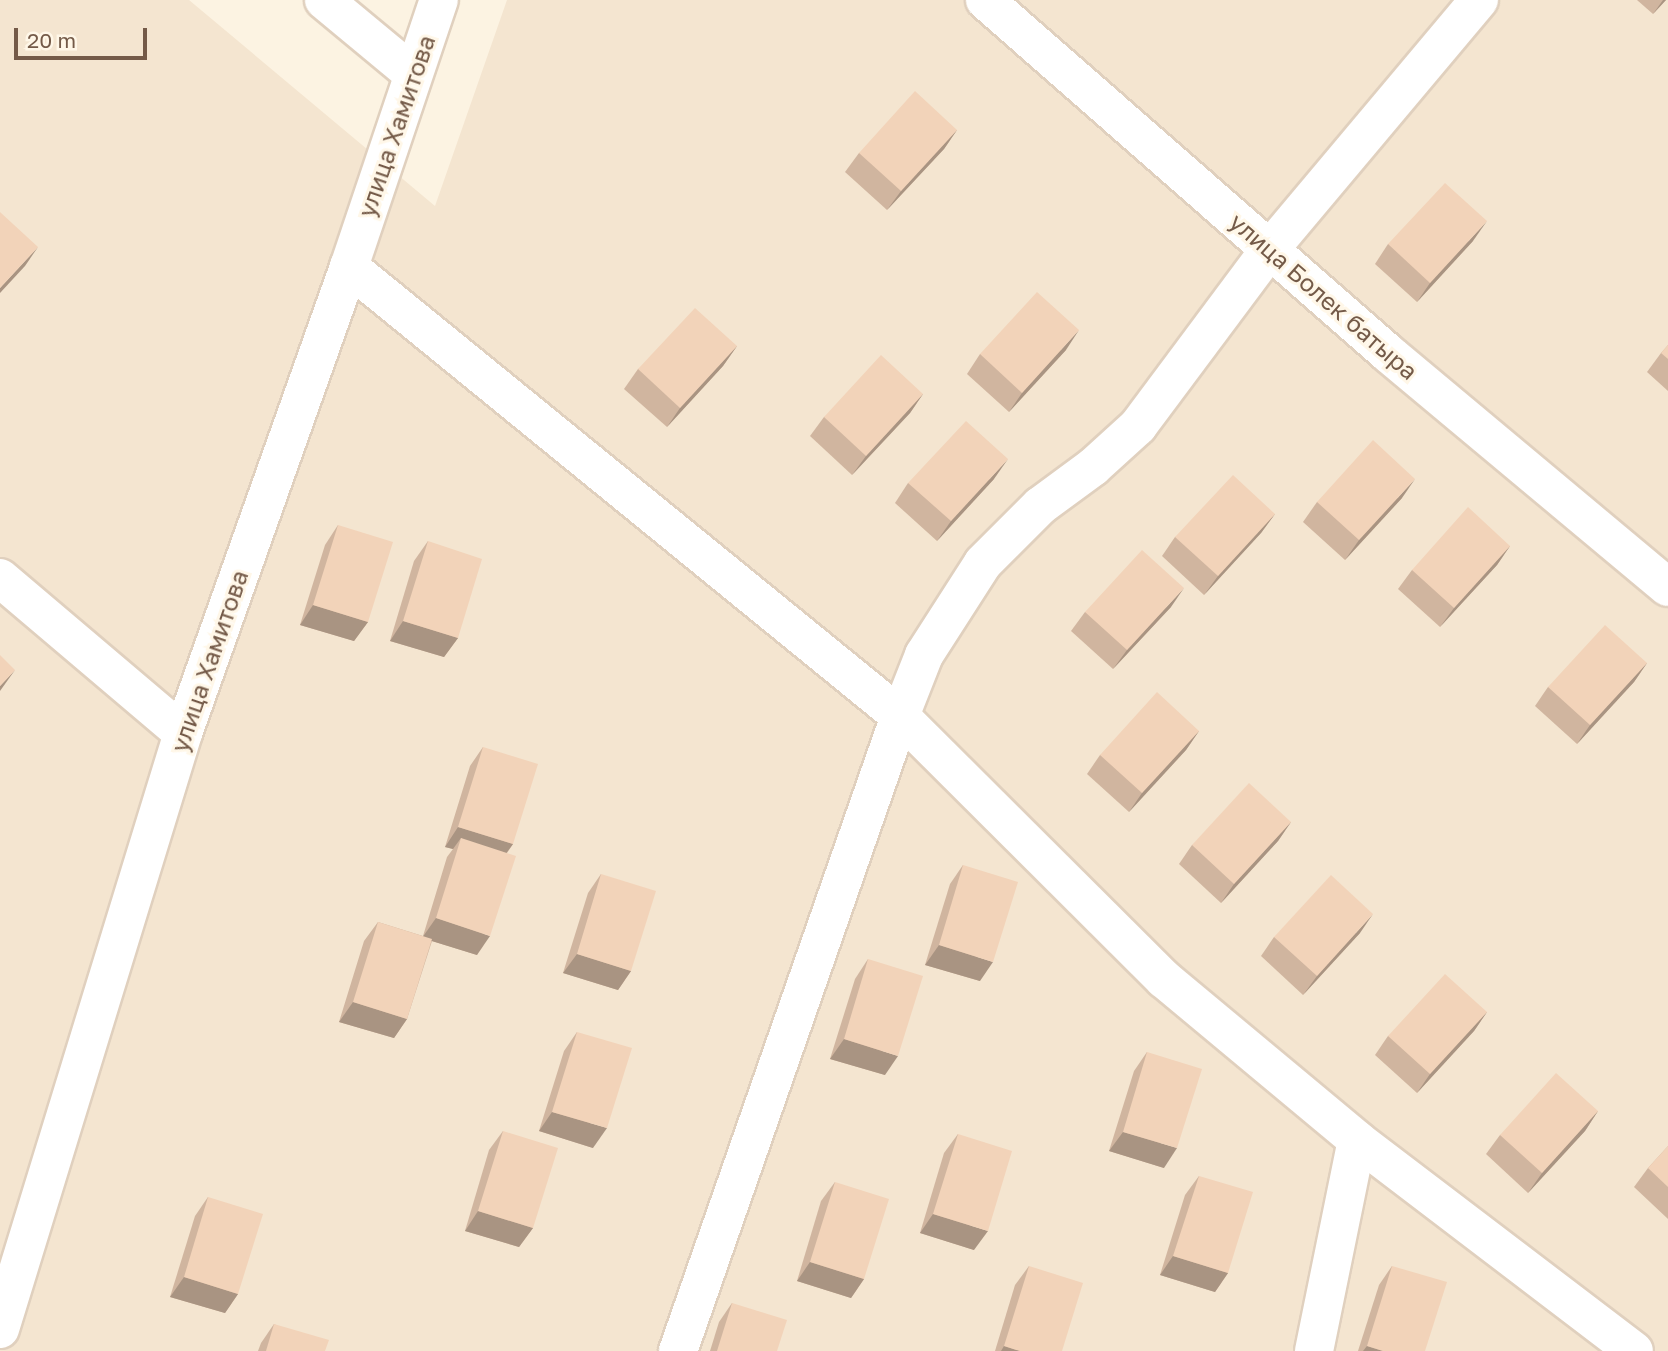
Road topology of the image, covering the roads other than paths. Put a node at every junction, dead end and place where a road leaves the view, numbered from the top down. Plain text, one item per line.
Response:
1 (324, 0) edge
2 (439, 0) edge
3 (985, 0) edge
4 (1479, 0) edge
5 (412, 73) junction
6 (1270, 249) junction
7 (349, 267) junction
8 (0, 578) edge
9 (1668, 587) edge
10 (900, 716) junction
11 (183, 733) junction
12 (1357, 1140) junction
13 (0, 1329) edge
14 (678, 1351) edge
15 (1314, 1351) edge
16 (1634, 1351) edge

1 - 5 street
2 - 5 street, улица Хамитова
3 - 6 street, улица Болек батыра
4 - 6 street
5 - 7 street, улица Хамитова
6 - 9 street, улица Болек батыра
6 - 10 street
7 - 10 street
7 - 11 street, улица Хамитова
8 - 11 street
10 - 12 street
10 - 14 street
11 - 13 street, улица Хамитова
12 - 15 street
12 - 16 street

